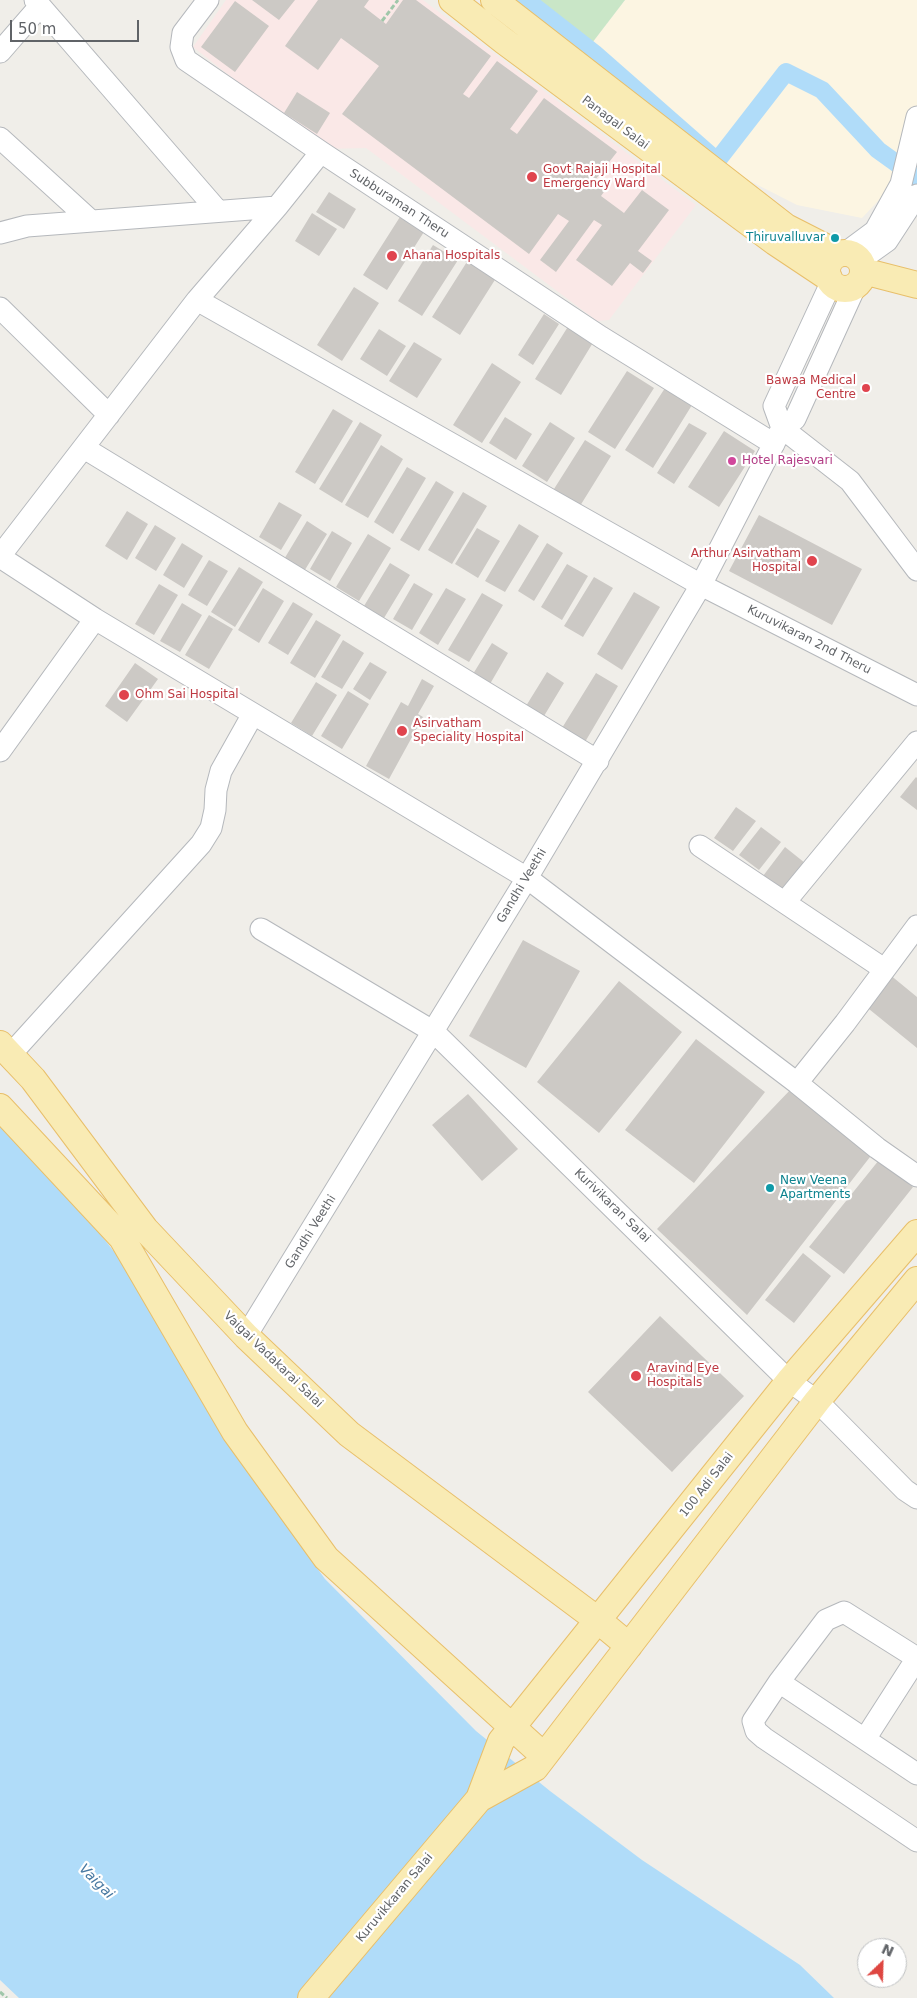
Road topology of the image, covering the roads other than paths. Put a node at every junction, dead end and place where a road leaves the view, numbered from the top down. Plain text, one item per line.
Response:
1 (208, 0) edge
2 (452, 0) edge
3 (494, 0) edge
4 (37, 3) edge
5 (0, 52) edge
6 (917, 117) edge
7 (0, 138) edge
8 (321, 152) junction
9 (909, 189) edge
10 (277, 207) junction
11 (217, 210) junction
12 (90, 220) junction
13 (0, 233) edge
14 (846, 269) junction
15 (917, 285) edge
16 (197, 300) junction
17 (0, 308) edge
18 (109, 415) junction
19 (778, 436) junction
20 (84, 448) junction
21 (0, 556) edge
22 (917, 570) edge
23 (701, 585) junction
24 (95, 619) junction
25 (917, 695) edge
26 (253, 714) junction
27 (917, 742) edge
28 (0, 751) edge
29 (598, 761) junction
30 (700, 846) dead end
31 (527, 878) junction
32 (785, 902) junction
33 (917, 926) edge
34 (261, 929) dead end
35 (884, 969) junction
36 (434, 1032) junction
37 (5, 1049) edge
38 (797, 1082) junction
39 (0, 1107) edge
40 (917, 1176) edge
41 (917, 1233) edge
42 (917, 1280) edge
43 (246, 1336) junction
44 (789, 1381) junction
45 (817, 1401) junction
46 (917, 1498) edge
47 (599, 1621) junction
48 (629, 1646) junction
49 (917, 1658) edge
50 (779, 1682) junction
51 (507, 1735) junction
52 (865, 1739) junction
53 (539, 1762) junction
54 (917, 1774) edge
55 (479, 1798) junction
56 (917, 1841) edge
57 (312, 1998) edge

1 - 8 street, Subburaman Theru
2 - 14 main road, Panagal Salai
3 - 14 main road, Panagal Salai
4 - 5 street
4 - 11 street
6 - 9 street
7 - 12 street
8 - 10 street
8 - 19 street, Subburaman Theru
9 - 14 street
10 - 11 street
10 - 16 street
11 - 12 street
12 - 13 street
14 - 15 main road
14 - 19 street, Gandhi Veethi
16 - 18 street
16 - 23 street, Kuruvikaran 2nd Theru
17 - 18 street
18 - 20 street
19 - 22 street, Subburaman Theru
19 - 23 street, Gandhi Veethi
20 - 21 street
20 - 29 street
21 - 24 street
23 - 25 street, Kuruvikaran 2nd Theru
23 - 29 street, Gandhi Veethi
24 - 26 street
24 - 28 street
26 - 31 street
26 - 37 street
27 - 32 street
29 - 31 street, Gandhi Veethi
30 - 32 street
31 - 36 street, Gandhi Veethi
31 - 38 street
32 - 35 street
33 - 35 street
34 - 36 street, Kurivikaran Salai
35 - 38 street
36 - 43 street, Gandhi Veethi
36 - 44 street, Kurivikaran Salai
37 - 43 main road, Vaigai Vadakarai Salai
38 - 40 street
39 - 51 main road
41 - 44 main road, 100 Adi Salai
42 - 45 main road
43 - 47 main road, Vaigai Vadakarai Salai
44 - 45 street, Kurivikaran Salai
44 - 47 main road, 100 Adi Salai
45 - 46 street, Kurivikaran Salai
45 - 48 main road
47 - 48 main road, Vaigai Vadakarai Salai
47 - 51 main road, 100 Adi Salai
48 - 53 main road
49 - 50 street
49 - 52 street
50 - 52 street
50 - 56 street
51 - 53 main road
51 - 55 main road, Kuruvikkaran Salai
52 - 54 street
53 - 55 main road, Kuruvikkaran Salai
55 - 57 main road, Kuruvikkaran Salai

